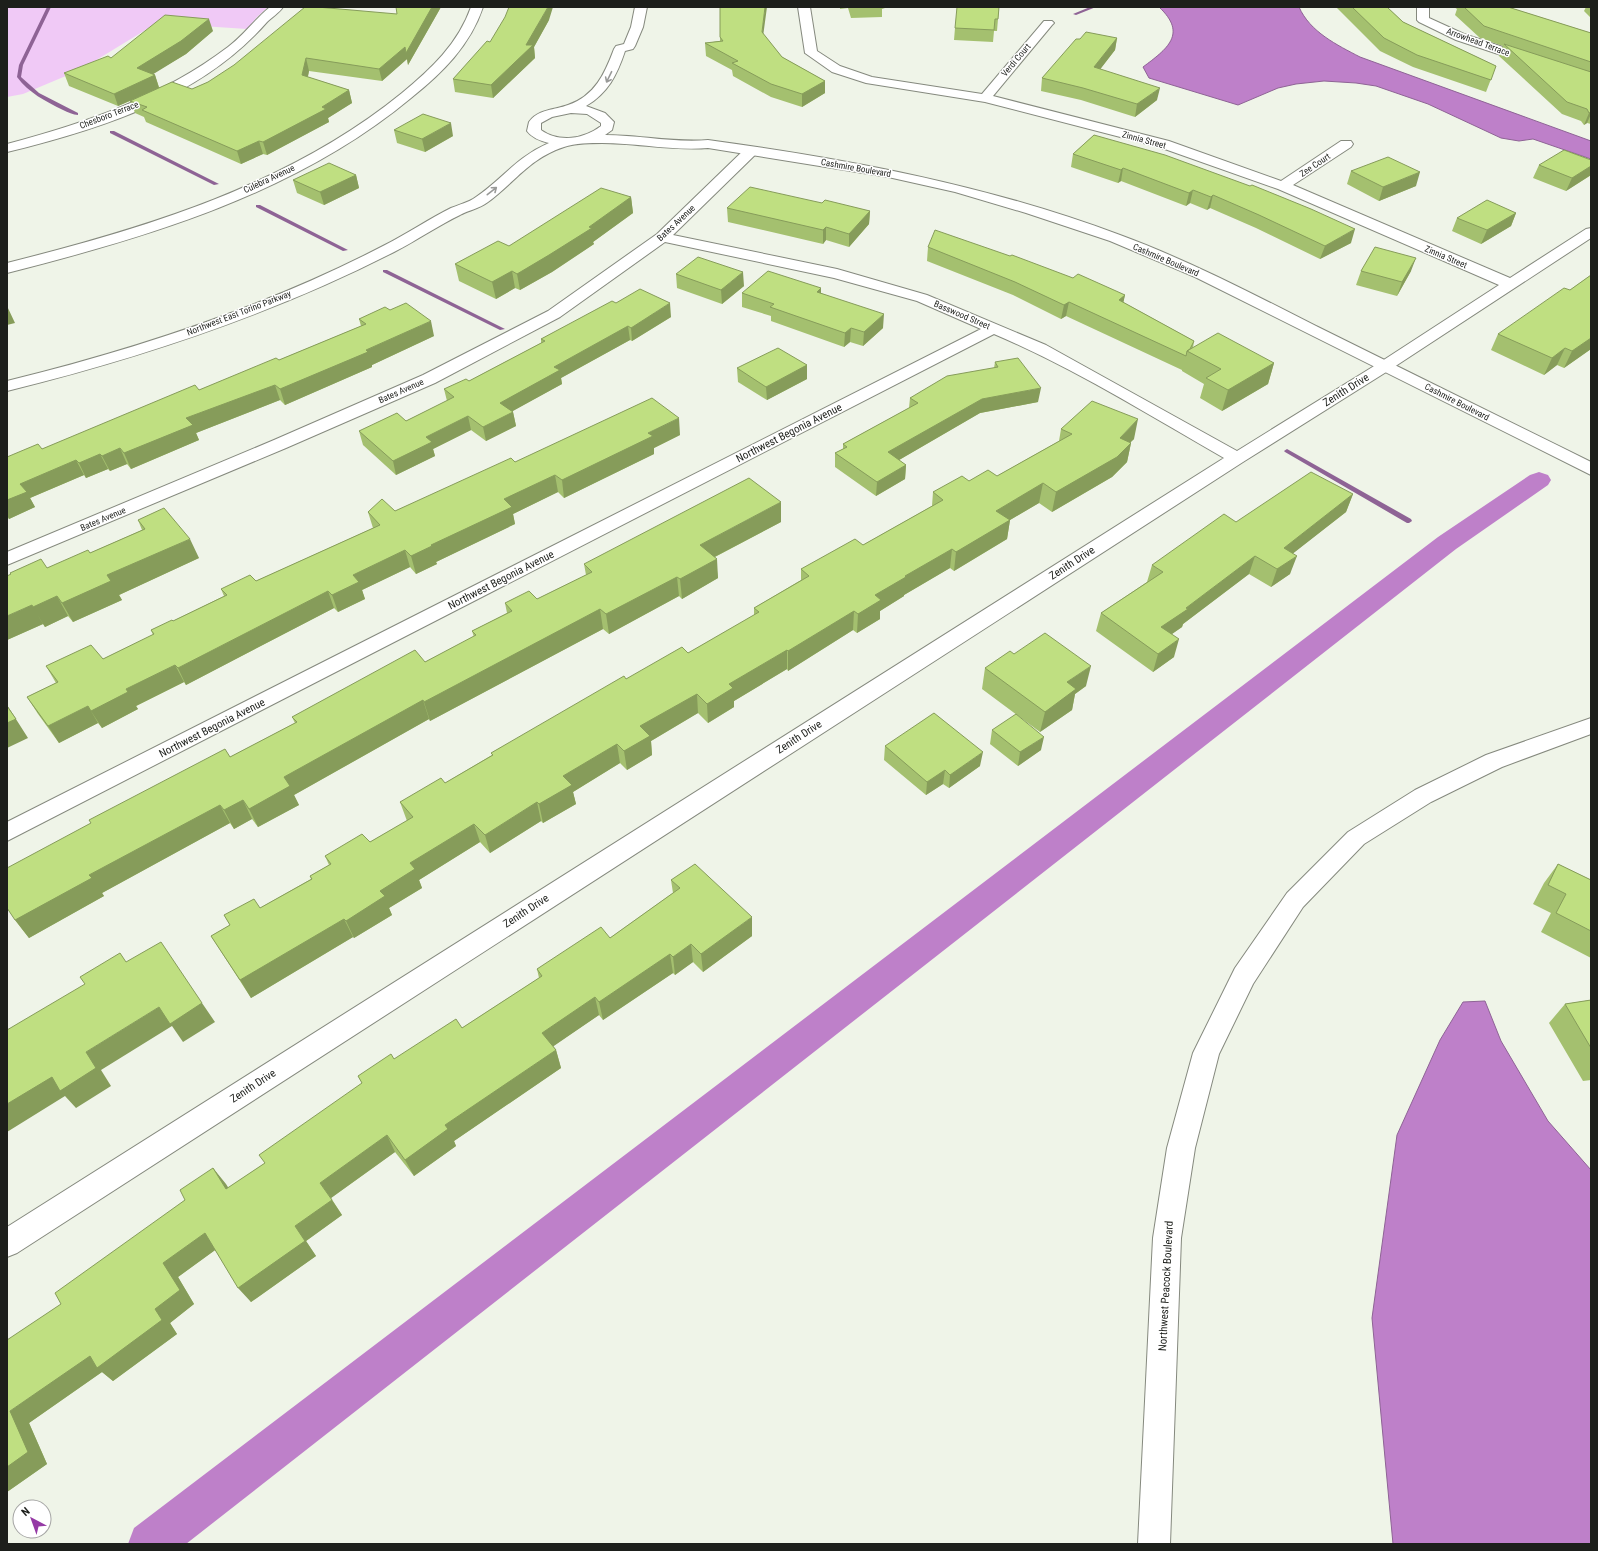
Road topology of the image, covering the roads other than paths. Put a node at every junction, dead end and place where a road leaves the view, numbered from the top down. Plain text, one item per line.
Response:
1 (277, 7) edge
2 (477, 7) edge
3 (642, 7) edge
4 (804, 7) edge
5 (1422, 7) edge
6 (1048, 23) dead end
7 (1540, 64) edge
8 (985, 98) junction
9 (609, 102) dead end
10 (571, 109) junction
11 (604, 118) junction
12 (538, 135) junction
13 (584, 139) junction
14 (564, 142) junction
15 (708, 144) junction
16 (1346, 144) dead end
17 (7, 148) edge
18 (752, 150) junction
19 (1283, 186) junction
20 (458, 210) junction
21 (1591, 232) edge
22 (662, 237) junction
23 (7, 268) edge
24 (1510, 284) junction
25 (994, 328) junction
26 (1385, 366) junction
27 (7, 386) edge
28 (1237, 458) junction
29 (1591, 469) edge
30 (7, 560) edge
31 (1591, 726) edge
32 (7, 832) edge
33 (7, 1243) edge
34 (1154, 1544) edge

1 - 17 street, Chesboro Terrace
2 - 23 street, Culebra Avenue
3 -> 10 street
4 - 8 street, Zinnia Street
5 - 7 street, Arrowhead Terrace
6 - 8 street, Verdi Court
8 - 19 street, Zinnia Street
9 - 11 street
10 - 11 street, Cashmire Boulevard
10 - 12 street
11 - 13 street
11 - 15 street, Cashmire Boulevard
12 - 14 street
12 - 20 street, Northwest East Torino Parkway
13 - 14 street
13 - 15 street, Cashmire Boulevard
20 -> 14 street, Northwest East Torino Parkway
15 - 18 street, Cashmire Boulevard
16 - 19 street, Zee Court
18 - 22 street, Bates Avenue
18 - 26 street, Cashmire Boulevard
19 - 24 street, Zinnia Street
20 - 27 street, Northwest East Torino Parkway
21 - 24 street, Zenith Drive
22 - 25 street, Basswood Street
22 - 30 street, Bates Avenue
24 - 26 street, Zenith Drive
25 - 28 street, Basswood Street
25 - 32 street, Northwest Begonia Avenue
26 - 28 street, Zenith Drive
26 - 29 street, Cashmire Boulevard
28 - 33 street, Zenith Drive
31 - 34 street, Northwest Peacock Boulevard

